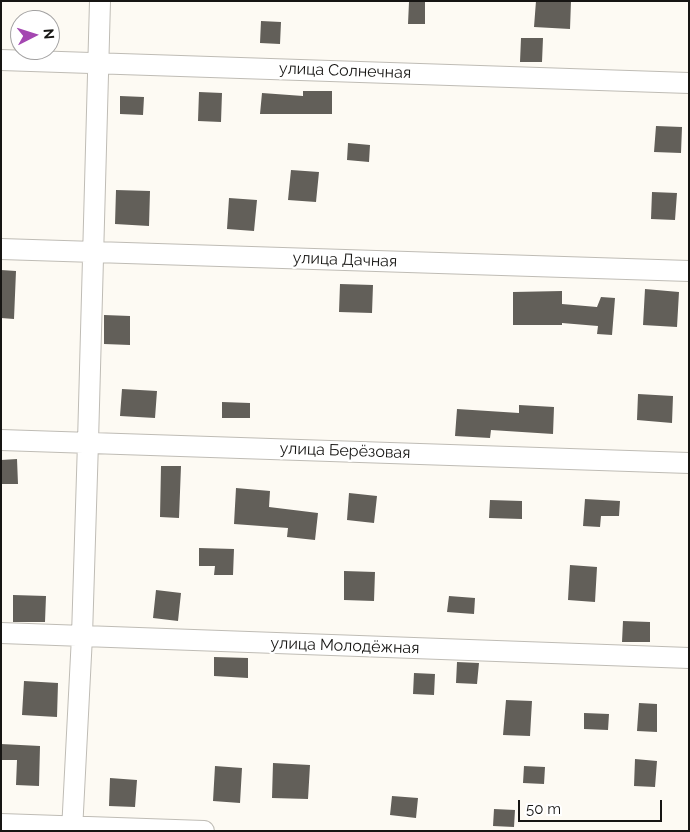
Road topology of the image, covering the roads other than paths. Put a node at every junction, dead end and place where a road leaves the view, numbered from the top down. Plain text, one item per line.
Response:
1 (100, 1) edge
2 (1, 60) edge
3 (98, 62) junction
4 (689, 83) edge
5 (1, 249) edge
6 (93, 252) junction
7 (689, 271) edge
8 (1, 440) edge
9 (88, 442) junction
10 (689, 463) edge
11 (1, 633) edge
12 (82, 636) junction
13 (689, 658) edge
14 (1, 824) edge
15 (72, 828) edge
16 (204, 831) edge

1 - 3 street
2 - 3 street, улица Солнечная
3 - 4 street, улица Солнечная
3 - 6 street
5 - 6 street, улица Дачная
6 - 7 street, улица Дачная
6 - 9 street
8 - 9 street, улица Берёзовая
9 - 10 street, улица Берёзовая
9 - 12 street
11 - 12 street, улица Молодёжная
12 - 13 street, улица Молодёжная
12 - 15 street
14 - 15 street
15 - 16 street

